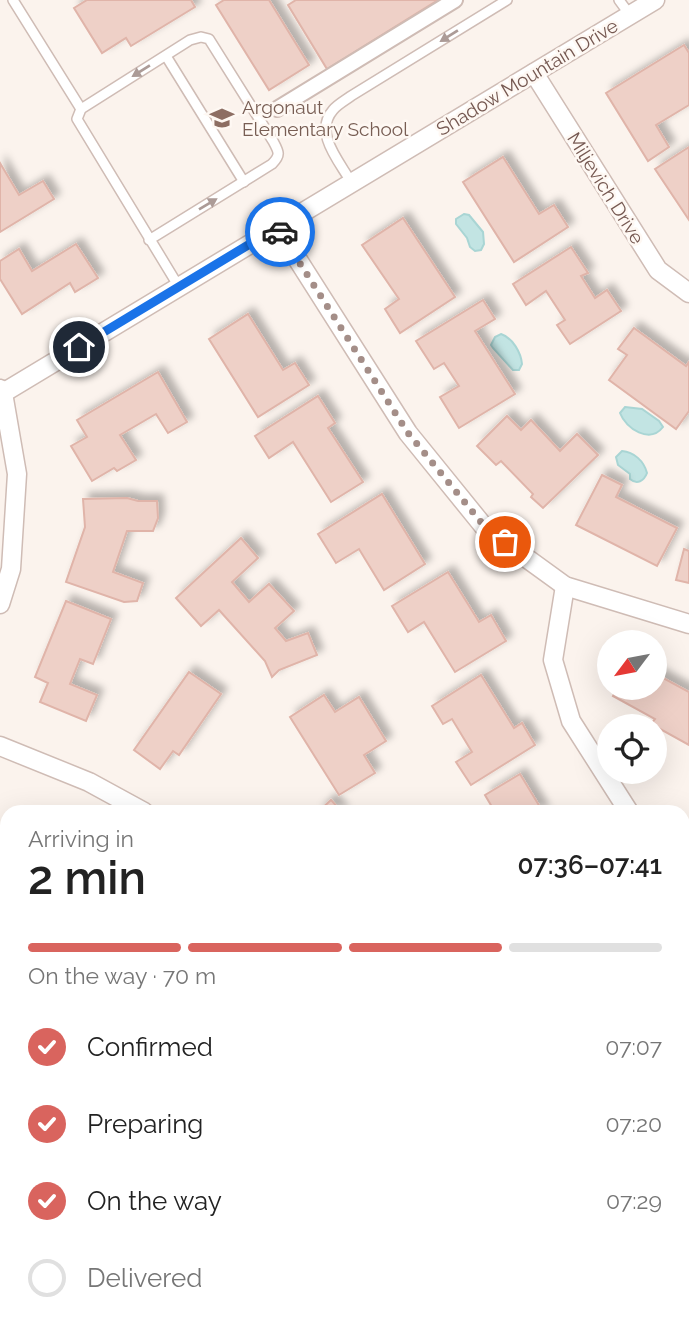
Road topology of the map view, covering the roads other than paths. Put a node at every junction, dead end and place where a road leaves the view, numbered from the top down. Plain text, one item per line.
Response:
1 (13, 0) edge
2 (455, 0) edge
3 (507, 0) edge
4 (619, 0) edge
5 (655, 0) edge
6 (630, 15) junction
7 (166, 56) junction
8 (534, 72) junction
9 (81, 109) junction
10 (277, 109) dead end
11 (244, 182) junction
12 (351, 182) junction
13 (278, 227) junction
14 (149, 240) junction
15 (179, 287) junction
16 (689, 293) edge
17 (1, 391) edge
18 (565, 586) junction
19 (0, 604) edge
20 (689, 624) edge
21 (0, 746) edge
22 (131, 805) edge
23 (625, 805) edge

1 - 9 lane
2 - 10 street
3 -> 12 lane
4 - 6 lane
5 - 6 street, Shadow Mountain Drive
6 - 8 street, Shadow Mountain Drive
7 -> 9 lane
7 - 11 lane
7 - 11 lane
8 - 12 street, Shadow Mountain Drive
8 - 16 street, Miljevich Drive
9 - 14 lane
14 -> 11 lane
12 - 13 street, Shadow Mountain Drive
13 - 15 street, Shadow Mountain Drive
13 - 18 street
14 - 15 lane
15 - 17 street, Shadow Mountain Drive
17 - 19 street
18 - 20 street
18 - 23 street
21 - 22 street

